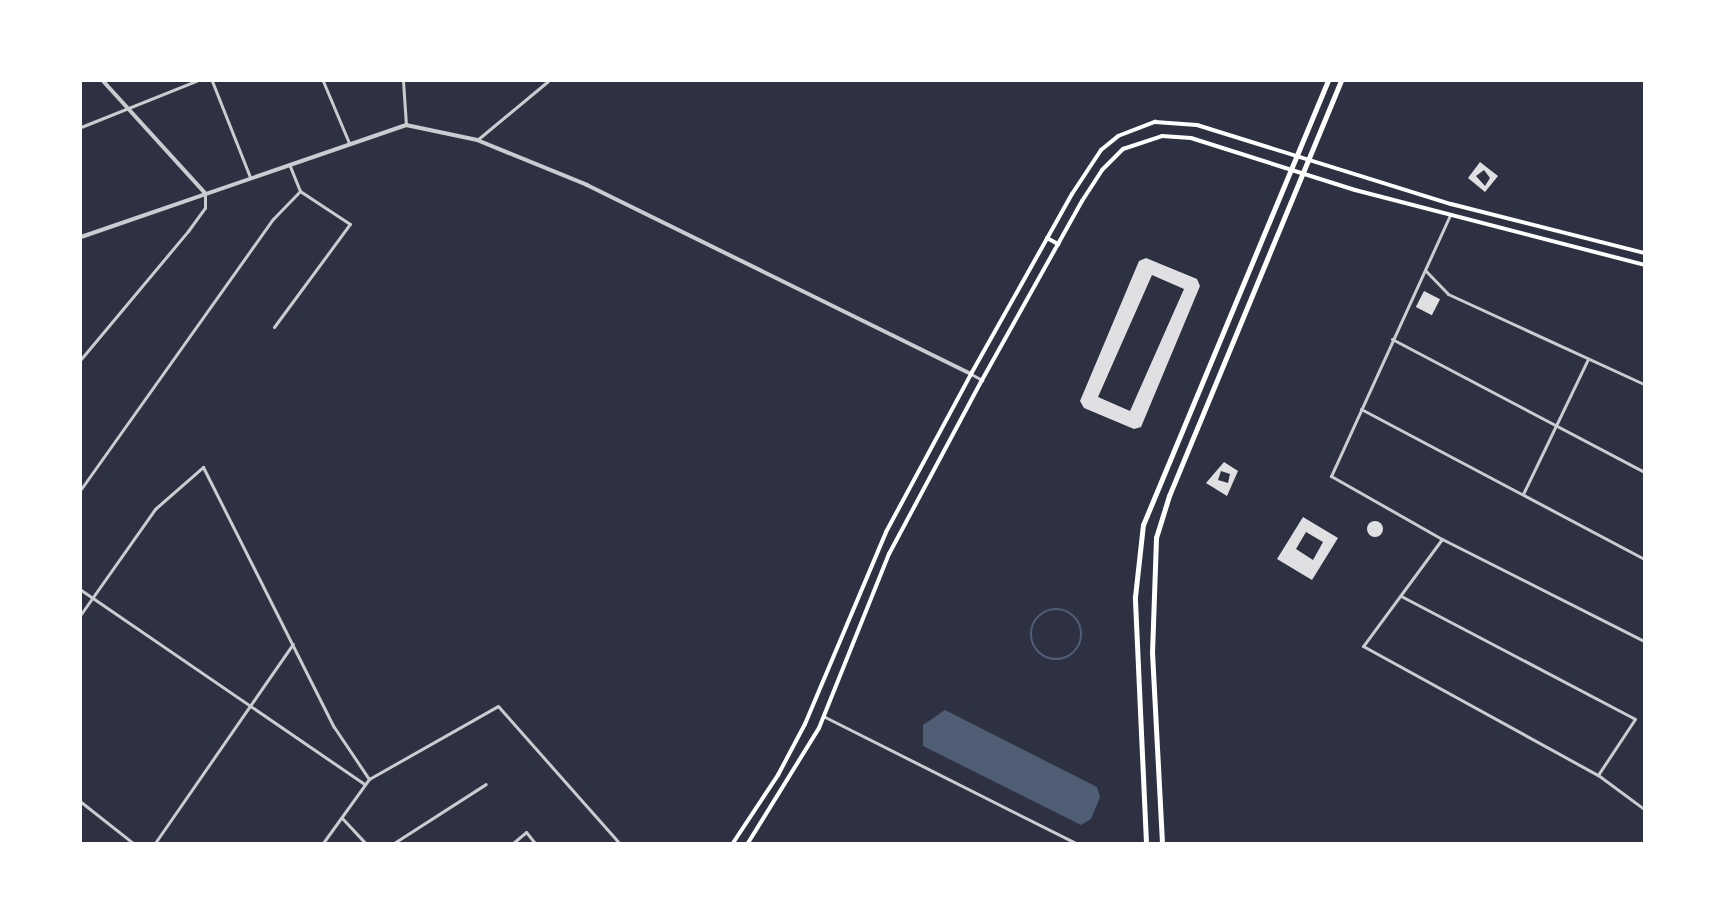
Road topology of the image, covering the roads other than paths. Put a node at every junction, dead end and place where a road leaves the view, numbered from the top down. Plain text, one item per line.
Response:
1 (103, 81) edge
2 (196, 81) edge
3 (212, 81) edge
4 (323, 81) edge
5 (403, 81) edge
6 (548, 81) edge
7 (1328, 81) edge
8 (1341, 81) edge
9 (129, 109) junction
10 (406, 125) junction
11 (81, 127) edge
12 (477, 140) junction
13 (349, 143) junction
14 (1296, 156) junction
15 (1308, 160) junction
16 (289, 164) junction
17 (1290, 170) junction
18 (1304, 173) junction
19 (250, 177) junction
20 (300, 191) junction
21 (205, 193) junction
22 (1450, 215) junction
23 (1554, 230) junction
24 (81, 237) edge
25 (1047, 238) junction
26 (1551, 241) junction
27 (1058, 244) junction
28 (1644, 254) edge
29 (1644, 266) edge
30 (1425, 270) junction
31 (274, 327) dead end
32 (1392, 339) junction
33 (81, 358) edge
34 (1587, 361) junction
35 (971, 374) junction
36 (982, 380) junction
37 (1644, 384) edge
38 (1361, 409) junction
39 (1558, 427) junction
40 (1644, 472) edge
41 (81, 489) edge
42 (1523, 494) junction
43 (1442, 539) junction
44 (1644, 559) edge
45 (81, 590) edge
46 (1401, 596) junction
47 (94, 599) junction
48 (81, 614) edge
49 (1644, 640) edge
50 (293, 644) junction
51 (1154, 686) junction
52 (1138, 687) junction
53 (252, 707) junction
54 (823, 716) junction
55 (1598, 775) junction
56 (369, 779) junction
57 (486, 784) dead end
58 (364, 785) junction
59 (81, 802) edge
60 (1644, 810) edge
61 (342, 818) junction
62 (133, 843) edge
63 (155, 843) edge
64 (323, 843) edge
65 (365, 843) edge
66 (394, 843) edge
67 (513, 843) edge
68 (535, 843) edge
69 (619, 843) edge
70 (733, 843) edge
71 (748, 843) edge
72 (1075, 843) edge
73 (1146, 843) edge
74 (1162, 843) edge

1 - 9 street
2 - 9 street
3 - 19 street
4 - 13 street
5 - 10 street
6 - 12 street
7 - 14 main road
8 - 15 main road
9 - 11 street
9 - 21 street
10 - 12 street
10 - 13 street
12 - 35 street
13 - 16 street
14 - 15 main road
14 - 17 main road
14 - 25 main road
15 - 18 main road
15 - 23 main road
16 - 19 street
16 - 20 street
17 - 18 main road
17 - 27 main road
17 - 52 main road
18 - 22 main road
18 - 51 main road
19 - 21 street
20 - 31 street
20 - 41 street
21 - 24 street
21 - 33 street
22 - 26 main road
22 - 30 street
23 - 26 main road
23 - 28 main road
25 - 27 main road
25 - 35 main road
26 - 29 main road
27 - 36 main road
30 - 32 street
30 - 34 street
32 - 38 street
32 - 39 street
34 - 37 street
34 - 39 street
35 - 36 street
35 - 70 main road
36 - 54 main road
38 - 42 street
38 - 43 street
39 - 40 street
39 - 42 street
42 - 44 street
43 - 46 street
43 - 49 street
45 - 47 street
46 - 55 street
46 - 55 street
47 - 48 street
47 - 50 street
47 - 53 street
50 - 53 street
50 - 56 street
51 - 52 main road
51 - 74 main road
52 - 73 main road
53 - 58 street
53 - 63 street
54 - 71 main road
54 - 72 street
55 - 60 street
56 - 58 street
56 - 69 street
57 - 66 street
58 - 61 street
59 - 62 street
61 - 64 street
61 - 65 street
67 - 68 street

